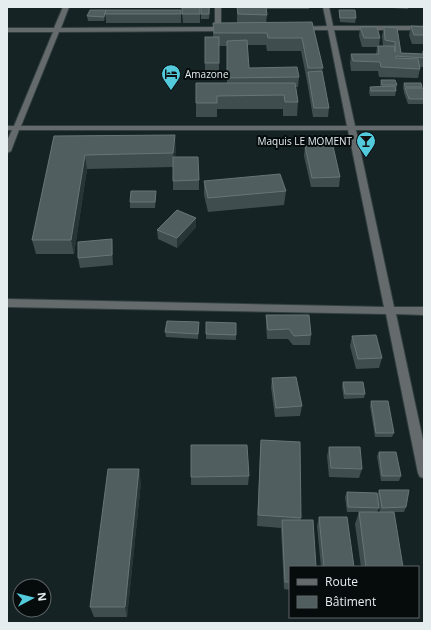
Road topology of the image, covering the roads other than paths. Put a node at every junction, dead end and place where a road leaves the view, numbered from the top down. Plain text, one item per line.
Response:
1 (66, 7) edge
2 (218, 7) edge
3 (326, 7) edge
4 (330, 27) junction
5 (292, 28) edge
6 (424, 28) edge
7 (218, 29) junction
8 (233, 29) edge
9 (7, 30) edge
10 (55, 30) junction
11 (7, 128) edge
12 (16, 128) junction
13 (350, 128) junction
14 (424, 128) edge
15 (7, 151) edge
16 (7, 303) edge
17 (390, 311) junction
18 (424, 312) edge
19 (424, 473) edge

1 - 10 street
2 - 7 street
3 - 4 street
4 - 5 street
4 - 6 street
4 - 13 street
7 - 8 street
7 - 10 street
9 - 10 street
10 - 12 street
11 - 12 street
12 - 13 street
12 - 15 street
13 - 14 street
13 - 17 street
16 - 17 street
17 - 18 street
17 - 19 street

